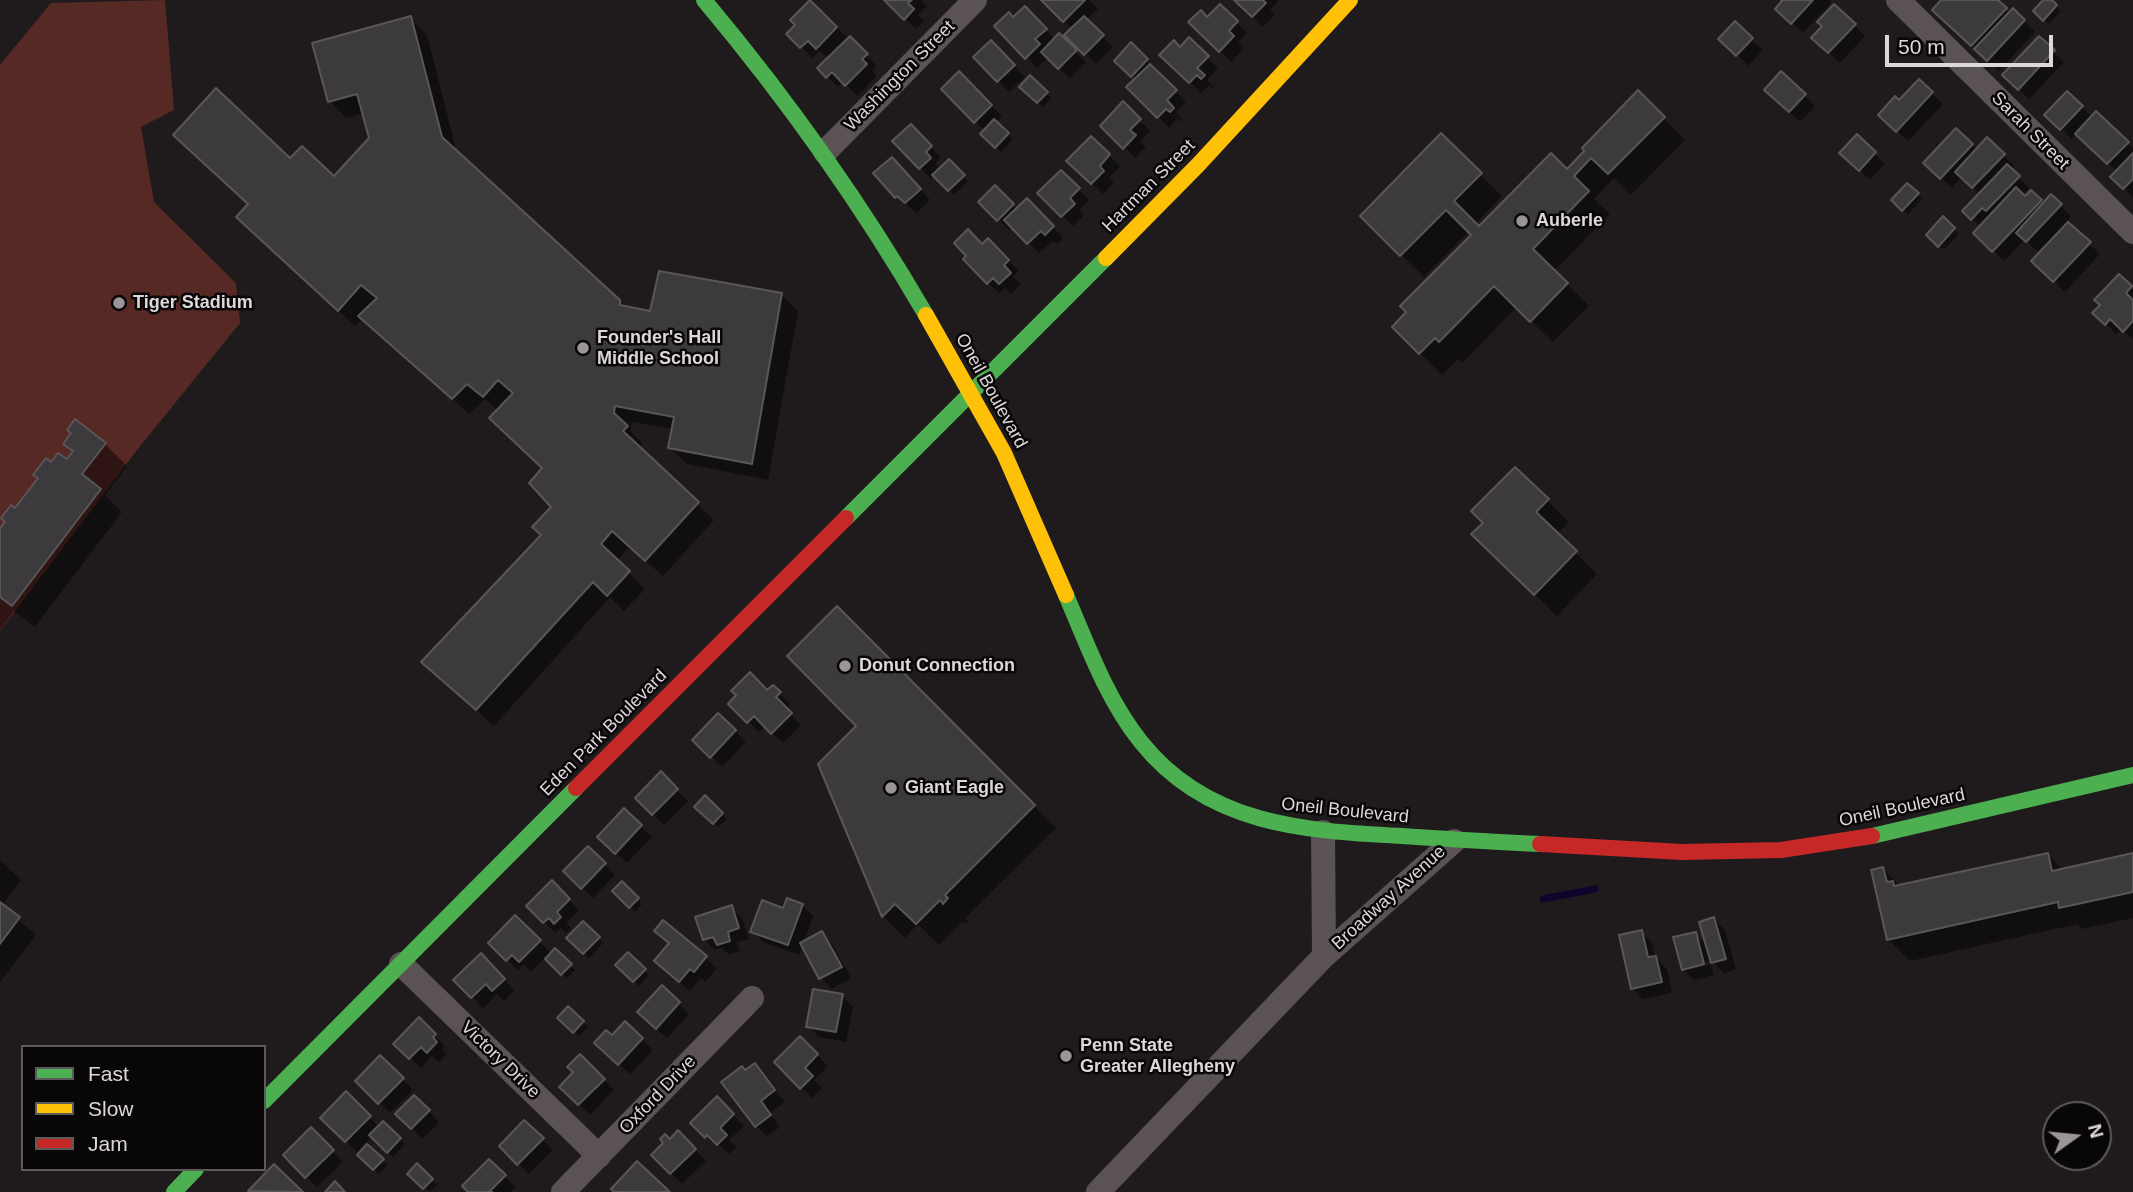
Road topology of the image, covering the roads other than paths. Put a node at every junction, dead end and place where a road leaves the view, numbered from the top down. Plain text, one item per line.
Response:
1 (704, 0) edge
2 (975, 0) edge
3 (1350, 0) edge
4 (1898, 0) edge
5 (825, 152) junction
6 (2131, 225) edge
7 (970, 393) junction
8 (2133, 775) edge
9 (1323, 832) junction
10 (1454, 841) junction
11 (1324, 956) junction
12 (401, 964) junction
13 (752, 998) dead end
14 (266, 1099) edge
15 (599, 1156) junction
16 (194, 1171) edge
17 (174, 1192) edge
18 (563, 1192) edge
19 (1098, 1192) edge

1 - 5 street, Oneil Boulevard
2 - 5 street, Washington Street
3 - 7 street, Hartman Street
4 - 6 street, Sarah Street
5 - 7 street, Oneil Boulevard
7 - 9 street, Oneil Boulevard
7 - 12 street, Eden Park Boulevard
8 - 10 street, Oneil Boulevard
9 - 10 street, Oneil Boulevard
9 - 11 street, Broadway Avenue
10 - 11 street, Broadway Avenue
11 - 19 street, Broadway Avenue
12 - 14 street, Eden Park Boulevard
12 - 15 street, Victory Drive
13 - 15 street, Oxford Drive
15 - 18 street, Oxford Drive
16 - 17 street

